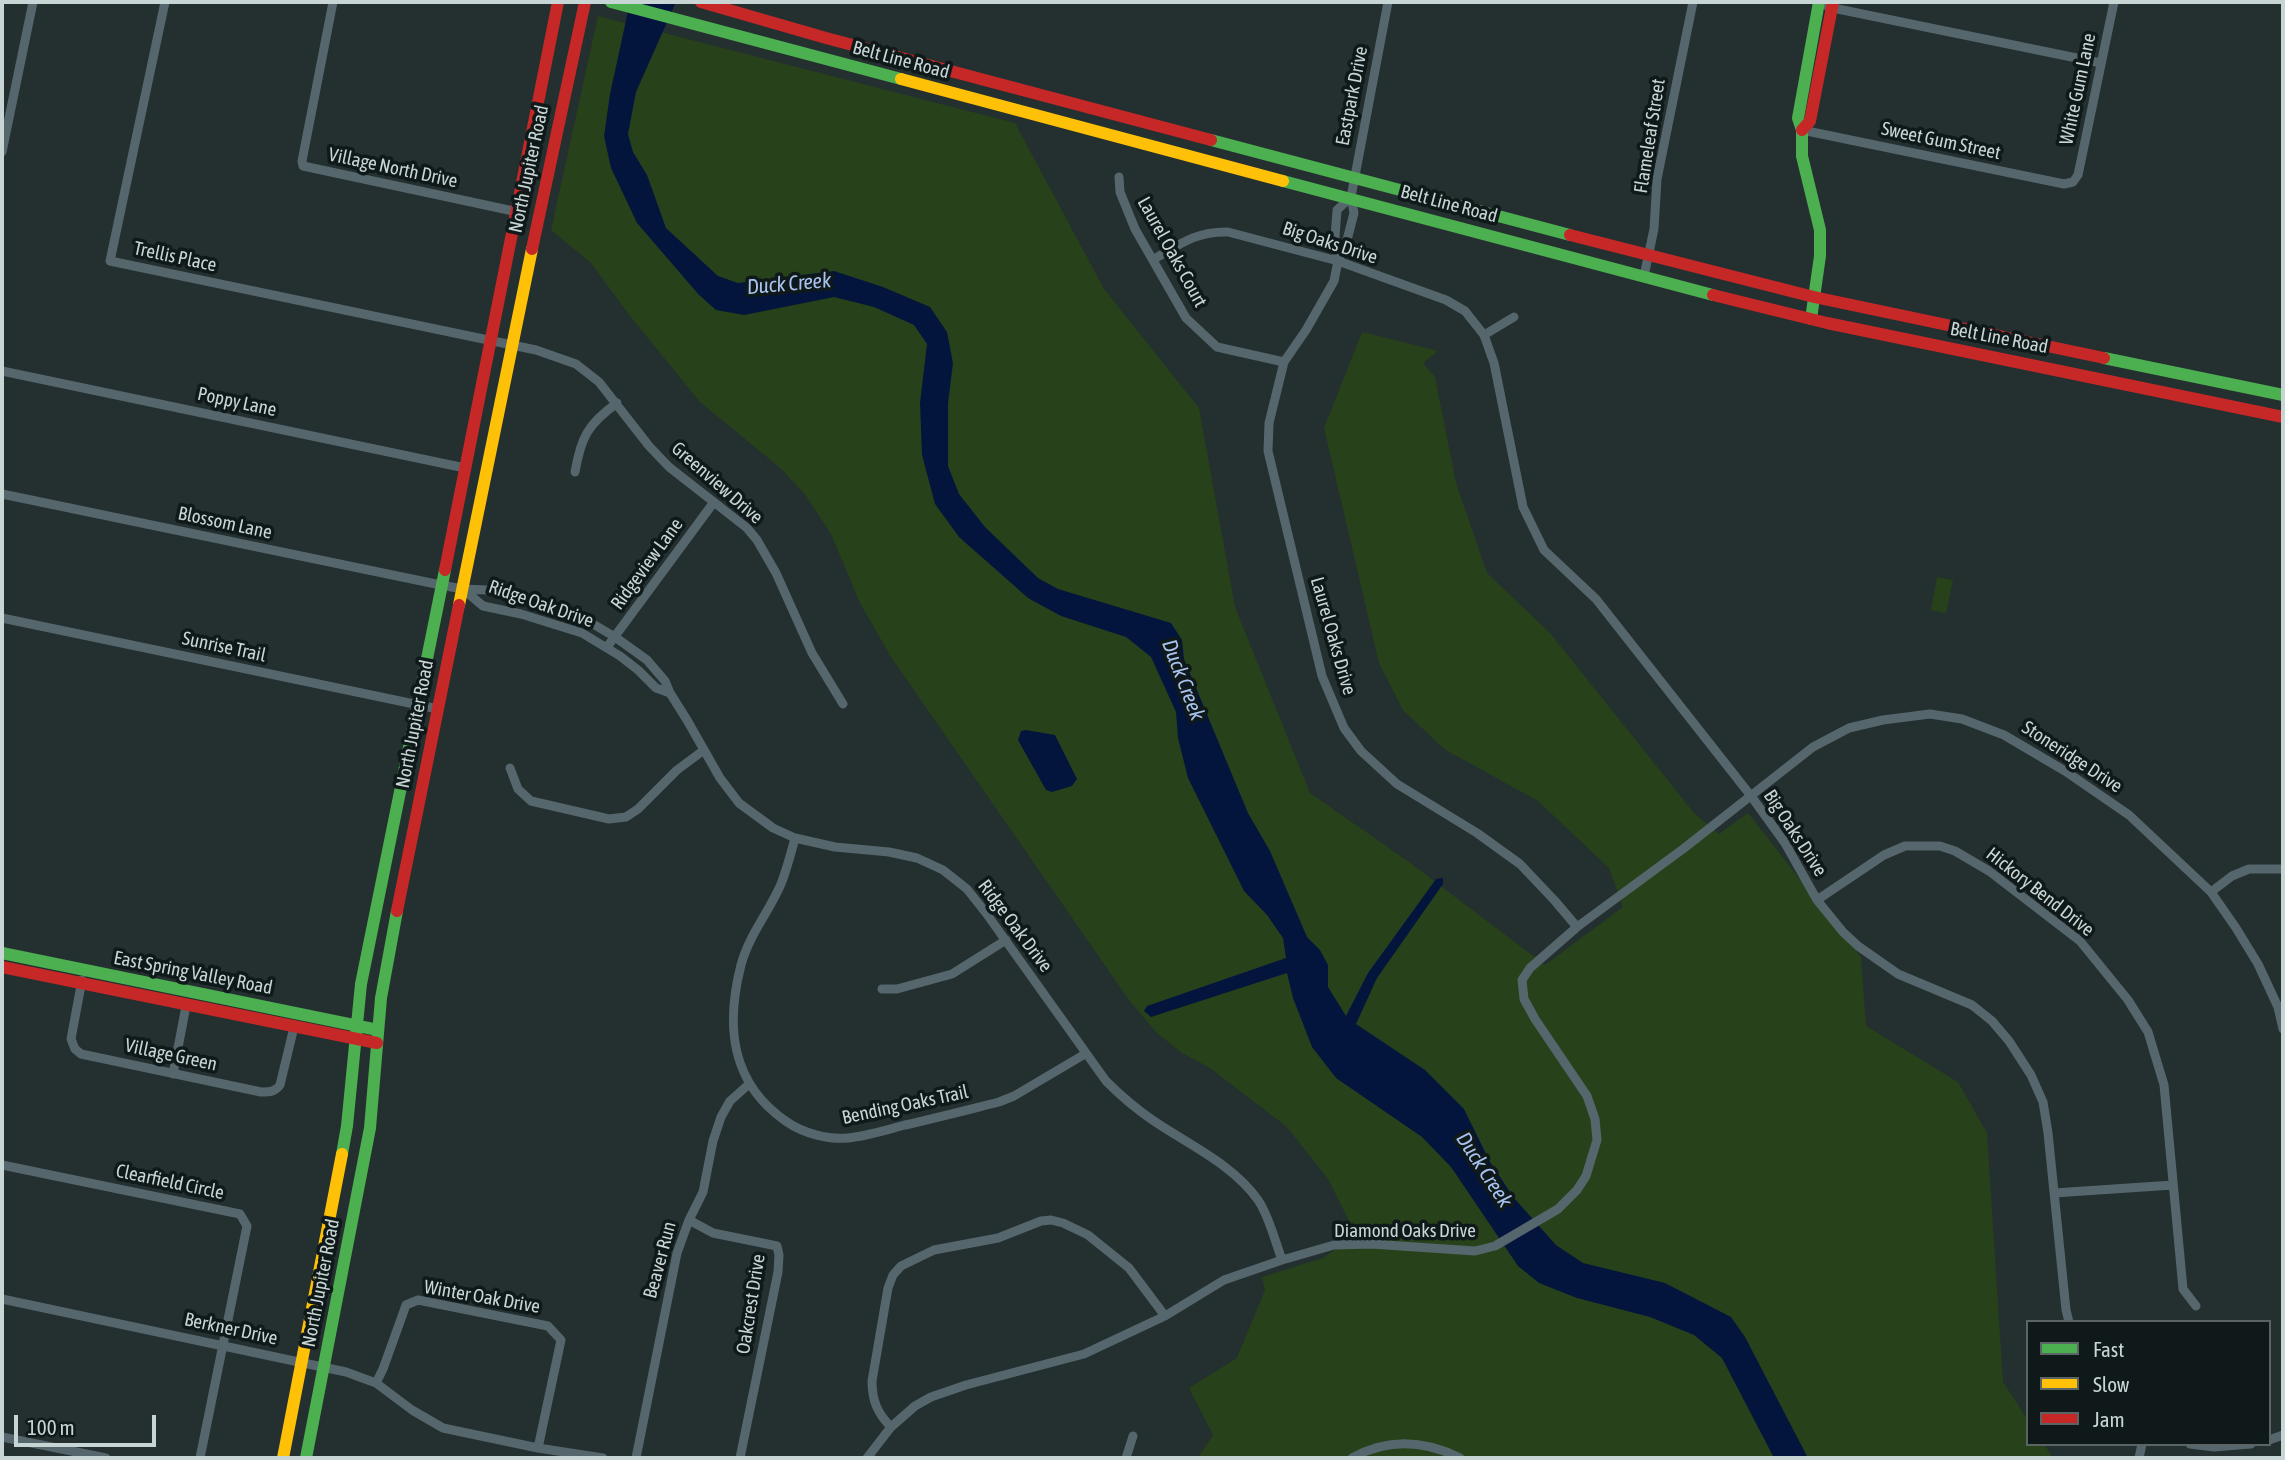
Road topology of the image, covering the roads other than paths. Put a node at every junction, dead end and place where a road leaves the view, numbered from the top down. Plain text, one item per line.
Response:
1 (33, 2) edge
2 (165, 2) edge
3 (333, 2) edge
4 (558, 2) edge
5 (585, 2) edge
6 (611, 2) edge
7 (701, 2) edge
8 (1388, 2) edge
9 (1693, 2) edge
10 (2114, 2) edge
11 (1819, 3) edge
12 (1832, 5) edge
13 (2101, 63) junction
14 (1028, 91) junction
15 (1023, 112) junction
16 (1802, 130) junction
17 (1239, 146) junction
18 (2, 152) edge
19 (1234, 166) junction
20 (525, 177) junction
21 (1119, 177) dead end
22 (1354, 178) junction
23 (545, 181) junction
24 (2073, 182) joint
25 (1351, 197) junction
26 (518, 212) junction
27 (1649, 255) junction
28 (1154, 259) junction
29 (1338, 261) junction
30 (1644, 276) junction
31 (1814, 297) junction
32 (1514, 317) dead end
33 (1811, 319) junction
34 (1485, 335) junction
35 (492, 341) junction
36 (512, 346) junction
37 (1284, 362) junction
38 (2127, 362) junction
39 (2, 370) edge
40 (2123, 383) junction
41 (2283, 395) edge
42 (617, 403) junction
43 (2283, 417) edge
44 (465, 468) junction
45 (575, 472) dead end
46 (2, 494) edge
47 (715, 502) junction
48 (441, 585) junction
49 (463, 589) junction
50 (2, 618) edge
51 (615, 637) junction
52 (607, 647) junction
53 (670, 693) junction
54 (843, 704) dead end
55 (417, 705) junction
56 (438, 709) junction
57 (704, 750) junction
58 (510, 768) dead end
59 (400, 793) junction
60 (1751, 796) junction
61 (420, 797) junction
62 (795, 838) junction
63 (2283, 869) edge
64 (2211, 892) junction
65 (1817, 900) junction
66 (377, 901) junction
67 (398, 906) junction
68 (1577, 927) junction
69 (1006, 940) junction
70 (2, 953) edge
71 (2, 967) edge
72 (83, 977) junction
73 (882, 989) dead end
74 (186, 1006) junction
75 (2280, 1007) edge
76 (294, 1027) junction
77 (2283, 1029) edge
78 (356, 1032) junction
79 (378, 1036) junction
80 (1085, 1054) junction
81 (173, 1074) junction
82 (748, 1085) junction
83 (2, 1165) edge
84 (2173, 1185) junction
85 (2054, 1193) junction
86 (689, 1220) junction
87 (1282, 1260) junction
88 (2, 1299) edge
89 (2196, 1306) dead end
90 (1165, 1316) junction
91 (2069, 1320) edge
92 (223, 1345) junction
93 (303, 1362) junction
94 (324, 1366) junction
95 (376, 1382) junction
96 (891, 1427) junction
97 (1133, 1436) dead end
98 (2, 1437) edge
99 (2206, 1446) edge
100 (2226, 1446) edge
101 (538, 1448) junction
102 (106, 1458) edge
103 (200, 1458) edge
104 (284, 1458) edge
105 (306, 1458) edge
106 (603, 1458) edge
107 (636, 1458) edge
108 (740, 1458) edge
109 (867, 1458) edge
110 (1126, 1458) edge
111 (1352, 1458) edge
112 (1460, 1458) edge

1 - 18 street
2 - 35 street, Trellis Place
3 - 26 street, Village North Drive
4 - 20 main road, North Jupiter Road
5 - 23 main road, North Jupiter Road
6 - 15 main road, Belt Line Road
7 - 14 main road, Belt Line Road
8 - 22 street, Eastpark Drive
9 - 27 street, Flameleaf Street
10 - 13 street, White Gum Lane
11 - 12 street
11 - 16 main road
12 - 13 street
12 - 16 main road
13 - 24 street, White Gum Lane
14 - 15 main road
14 - 17 main road, Belt Line Road
15 - 19 main road, Belt Line Road
16 - 24 street, Sweet Gum Street
16 - 31 main road
17 - 19 main road
17 - 22 main road, Belt Line Road
19 - 25 main road, Belt Line Road
20 - 23 main road
20 - 26 main road, North Jupiter Road
21 - 28 street, Laurel Oaks Court
22 - 25 street, Eastpark Drive
22 - 27 main road, Belt Line Road
23 - 36 main road, North Jupiter Road
25 - 29 street, Laurel Oaks Drive
25 - 29 street, Laurel Oaks Drive
25 - 30 main road, Belt Line Road
26 - 35 main road, North Jupiter Road
27 - 30 street, Flameleaf Street
27 - 31 main road, Belt Line Road
28 - 29 street, Big Oaks Drive
28 - 37 street, Laurel Oaks Court
29 - 34 street, Big Oaks Drive
29 - 37 street, Laurel Oaks Drive
30 - 33 main road, Belt Line Road
31 - 33 main road
31 - 38 main road, Belt Line Road
32 - 34 street
33 - 40 main road, Belt Line Road
34 - 60 street, Big Oaks Drive
35 - 36 street, Greenview Drive
35 - 44 main road, North Jupiter Road
36 - 42 street, Greenview Drive
36 - 49 main road, North Jupiter Road
37 - 68 street, Laurel Oaks Drive
38 - 40 main road
38 - 41 main road, Belt Line Road
39 - 44 street, Poppy Lane
40 - 43 main road, Belt Line Road
42 - 45 street
42 - 47 street, Greenview Drive
44 - 48 main road, North Jupiter Road
46 - 48 street, Blossom Lane
47 - 51 street, Ridgeview Lane
47 - 54 street, Greenview Drive
48 - 49 street, Blossom Lane
48 - 55 main road, North Jupiter Road
49 - 51 street, Ridge Oak Drive
49 - 52 street, Ridge Oak Drive
49 - 56 main road, North Jupiter Road
50 - 55 street, Sunrise Trail
51 - 52 street, Ridgeview Lane
51 - 53 street, Ridge Oak Drive
52 - 53 street, Ridge Oak Drive
53 - 57 street, Ridge Oak Drive
55 - 56 street, Sunrise Trail
55 - 59 main road, North Jupiter Road
56 - 61 main road, North Jupiter Road
57 - 58 street
57 - 62 street, Ridge Oak Drive
59 - 61 main road
59 - 66 main road, North Jupiter Road
60 - 64 street, Stoneridge Drive
60 - 65 street, Big Oaks Drive
60 - 68 street, Diamond Oaks Drive
61 - 67 main road, North Jupiter Road
62 - 69 street, Ridge Oak Drive
62 - 82 street, Bending Oaks Trail
63 - 64 street
64 - 75 street, Stoneridge Drive
65 - 84 street, Hickory Bend Drive
65 - 85 street, Big Oaks Drive
66 - 67 main road
66 - 78 main road, North Jupiter Road
67 - 79 main road, North Jupiter Road
68 - 87 street, Diamond Oaks Drive
69 - 73 street
69 - 80 street, Ridge Oak Drive
70 - 72 main road, East Spring Valley Road
71 - 72 main road, East Spring Valley Road
72 - 74 main road, East Spring Valley Road
72 - 78 main road, East Spring Valley Road
72 - 81 street, Village Green
74 - 76 main road, East Spring Valley Road
74 - 81 street
75 - 77 street, Stoneridge Drive
76 - 78 main road, East Spring Valley Road
76 - 81 street, Village Green
78 - 79 main road, East Spring Valley Road
78 - 93 main road, North Jupiter Road
79 - 94 main road, North Jupiter Road
80 - 82 street, Bending Oaks Trail
80 - 87 street, Ridge Oak Drive
82 - 86 street, Beaver Run
83 - 92 street, Clearfield Circle
84 - 85 street
84 - 89 street, Hickory Bend Drive
85 - 91 street, Big Oaks Drive
86 - 107 street, Beaver Run
86 - 108 street, Oakcrest Drive
87 - 90 street, Diamond Oaks Drive
88 - 92 street, Berkner Drive
90 - 96 street, Diamond Oaks Drive
90 - 96 street
92 - 93 street, Berkner Drive
92 - 103 street, Clearfield Circle
93 - 94 street, Berkner Drive
93 - 104 main road, North Jupiter Road
94 - 95 street, Berkner Drive
94 - 105 main road, North Jupiter Road
95 - 101 street, Berkner Drive
95 - 101 street, Winter Oak Drive
96 - 109 street, Diamond Oaks Drive
97 - 110 street
98 - 102 street
99 - 100 street
101 - 106 street, Berkner Drive
111 - 112 street

